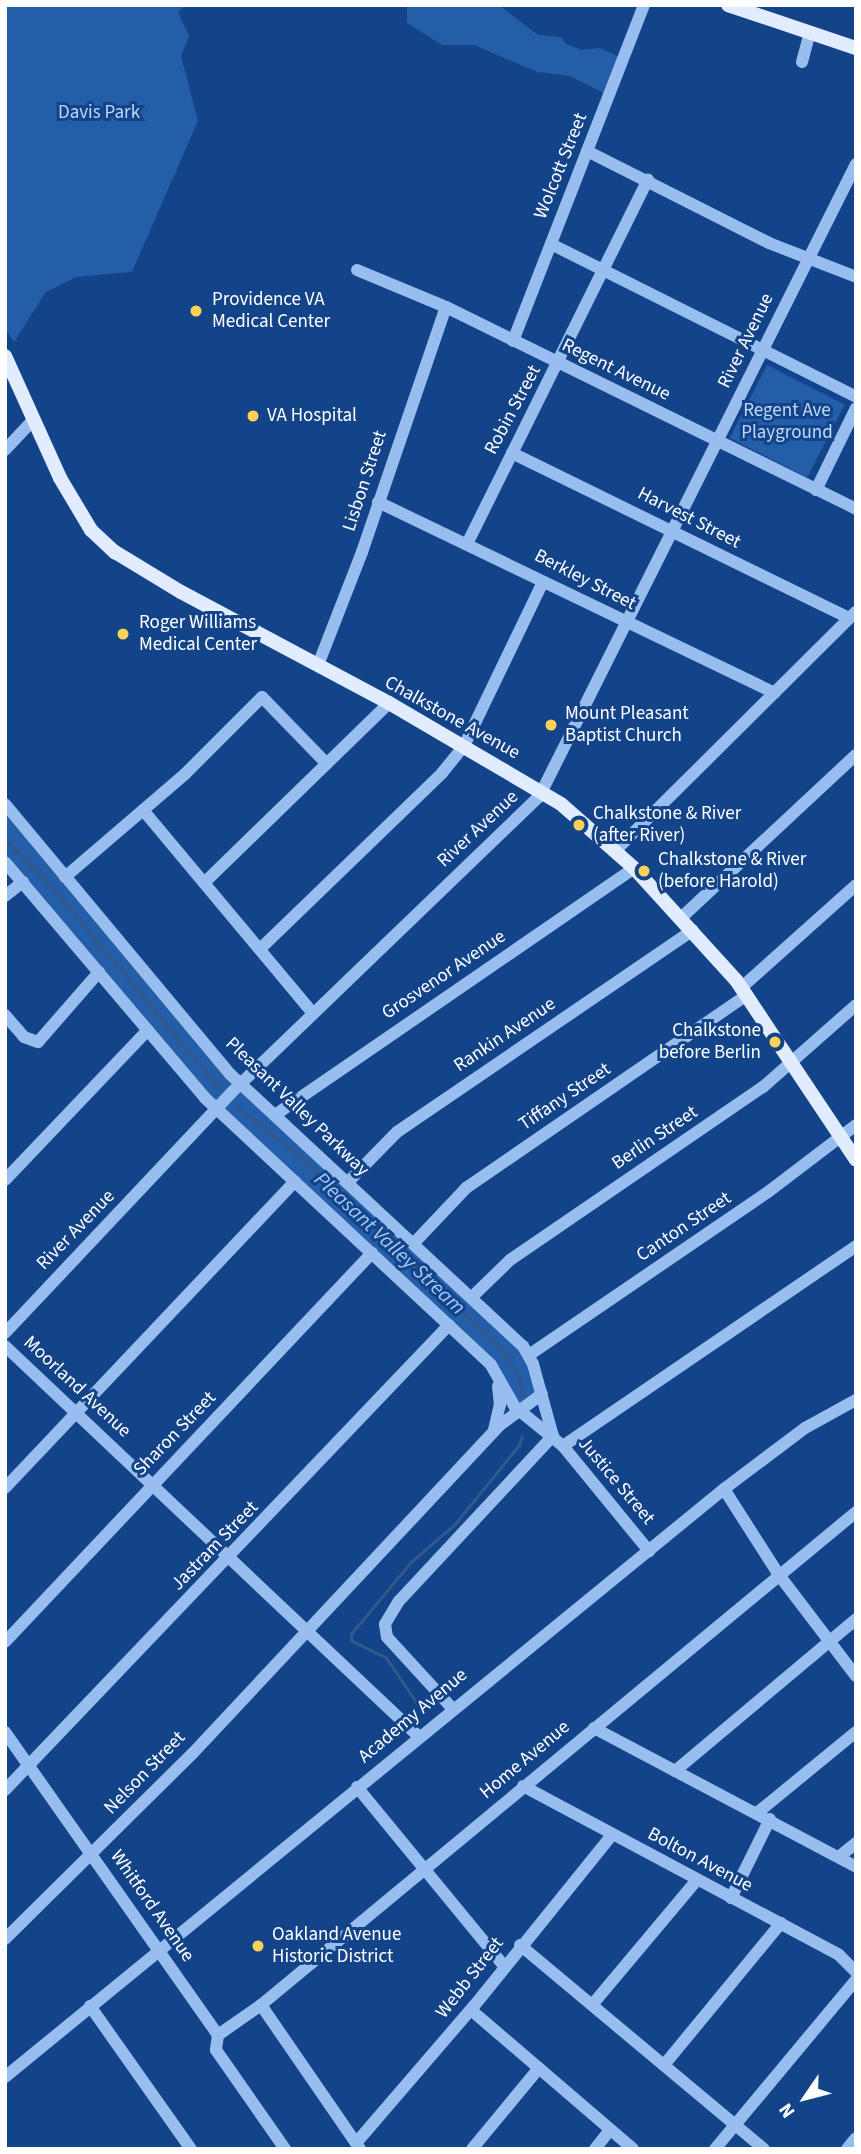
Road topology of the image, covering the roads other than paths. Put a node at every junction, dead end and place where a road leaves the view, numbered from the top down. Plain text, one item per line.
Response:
1 (644, 5) edge
2 (728, 5) edge
3 (810, 32) junction
4 (856, 48) edge
5 (802, 62) dead end
6 (587, 151) junction
7 (856, 164) edge
8 (648, 180) junction
9 (551, 244) junction
10 (808, 259) junction
11 (357, 270) dead end
12 (604, 271) junction
13 (856, 277) edge
14 (446, 307) junction
15 (513, 341) junction
16 (763, 350) junction
17 (5, 356) edge
18 (559, 364) junction
19 (856, 397) edge
20 (856, 408) edge
21 (34, 419) junction
22 (718, 442) junction
23 (5, 450) edge
24 (512, 453) junction
25 (816, 490) junction
26 (378, 502) junction
27 (856, 509) edge
28 (673, 533) junction
29 (467, 544) junction
30 (543, 582) junction
31 (853, 615) edge
32 (628, 623) junction
33 (317, 665) junction
34 (774, 693) junction
35 (389, 703) junction
36 (464, 746) junction
37 (856, 755) edge
38 (327, 764) junction
39 (542, 790) junction
40 (5, 804) edge
41 (143, 810) junction
42 (616, 850) junction
43 (5, 862) edge
44 (634, 867) junction
45 (65, 877) junction
46 (23, 882) junction
47 (204, 883) junction
48 (856, 885) edge
49 (5, 896) edge
50 (682, 917) junction
51 (693, 930) junction
52 (260, 949) junction
53 (99, 972) junction
54 (745, 991) junction
55 (856, 1005) edge
56 (313, 1013) junction
57 (5, 1015) edge
58 (148, 1030) junction
59 (791, 1063) junction
60 (240, 1084) junction
61 (217, 1109) junction
62 (275, 1115) junction
63 (856, 1125) edge
64 (841, 1138) junction
65 (856, 1160) edge
66 (7, 1173) edge
67 (295, 1181) junction
68 (348, 1182) junction
69 (414, 1243) junction
70 (856, 1246) edge
71 (373, 1252) junction
72 (472, 1297) junction
73 (449, 1325) junction
74 (5, 1333) edge
75 (5, 1346) edge
76 (529, 1355) junction
77 (495, 1372) junction
78 (542, 1394) junction
79 (856, 1400) edge
80 (518, 1411) junction
81 (76, 1412) junction
82 (494, 1432) junction
83 (553, 1436) junction
84 (563, 1446) junction
85 (153, 1485) junction
86 (5, 1488) edge
87 (724, 1489) junction
88 (856, 1512) edge
89 (649, 1551) junction
90 (231, 1558) junction
91 (779, 1575) junction
92 (856, 1619) edge
93 (306, 1629) junction
94 (827, 1641) junction
95 (5, 1642) edge
96 (856, 1676) edge
97 (452, 1708) junction
98 (594, 1728) junction
99 (5, 1732) edge
100 (856, 1732) edge
101 (418, 1736) junction
102 (31, 1766) junction
103 (675, 1771) junction
104 (523, 1786) junction
105 (357, 1787) junction
106 (5, 1790) edge
107 (757, 1813) junction
108 (770, 1819) junction
109 (612, 1835) junction
110 (856, 1843) edge
111 (93, 1854) junction
112 (840, 1856) junction
113 (856, 1867) edge
114 (425, 1868) junction
115 (697, 1880) junction
116 (731, 1898) junction
117 (781, 1923) junction
118 (5, 1938) edge
119 (520, 1945) junction
120 (159, 1949) junction
121 (504, 1966) junction
122 (856, 1972) edge
123 (856, 1980) edge
124 (90, 2006) junction
125 (261, 2006) junction
126 (592, 2006) junction
127 (471, 2010) junction
128 (218, 2035) junction
129 (664, 2065) junction
130 (539, 2068) junction
131 (5, 2077) edge
132 (735, 2125) junction
133 (610, 2130) junction
134 (856, 2138) edge
135 (358, 2146) edge
136 (191, 2149) edge
137 (285, 2149) edge
138 (472, 2149) edge
139 (595, 2149) edge
140 (633, 2149) edge
141 (715, 2149) edge
142 (764, 2149) edge
143 (847, 2149) edge

1 - 6 street, Wolcott Street
2 - 3 main road
3 - 4 main road
3 - 5 street
6 - 8 street
6 - 9 street, Wolcott Street
7 - 10 street, River Avenue
8 - 10 street
8 - 12 street, Robin Street
9 - 12 street
9 - 15 street, Wolcott Street
10 - 13 street
10 - 16 street, River Avenue
11 - 14 street, Regent Avenue
12 - 16 street
12 - 18 street, Robin Street
14 - 15 street, Regent Avenue
14 - 26 street, Lisbon Street
15 - 18 street, Regent Avenue
16 - 19 street
16 - 22 street, River Avenue
17 - 21 main road, Chalkstone Avenue
18 - 22 street, Regent Avenue
18 - 24 street, Robin Street
20 - 25 street
21 - 23 street
21 - 33 main road, Chalkstone Avenue
22 - 25 street, Regent Avenue
22 - 28 street, River Avenue
24 - 28 street, Harvest Street
24 - 29 street, Robin Street
25 - 27 street, Regent Avenue
26 - 29 street, Berkley Street
26 - 33 street, Lisbon Street
28 - 31 street, Harvest Street
28 - 32 street, River Avenue
29 - 30 street, Berkley Street
30 - 32 street, Berkley Street
30 - 36 street
31 - 34 street
32 - 34 street, Berkley Street
32 - 39 street, River Avenue
33 - 35 main road, Chalkstone Avenue
34 - 42 street
35 - 36 main road, Chalkstone Avenue
35 - 38 street
36 - 39 main road, Chalkstone Avenue
36 - 52 street
37 - 50 street
38 - 41 street
38 - 47 street
39 - 42 main road, Chalkstone Avenue
39 - 56 street, River Avenue
40 - 45 street, Pleasant Valley Parkway
41 - 45 street
41 - 47 street
42 - 44 main road, Chalkstone Avenue
43 - 46 street
44 - 50 main road, Chalkstone Avenue
44 - 62 street, Grosvenor Avenue
45 - 60 street, Pleasant Valley Parkway
46 - 49 street
46 - 53 street
47 - 52 street
48 - 54 street, Tiffany Street
50 - 51 main road, Chalkstone Avenue
51 - 54 main road, Chalkstone Avenue
51 - 68 street, Rankin Avenue
52 - 56 street
53 - 57 street
53 - 58 street
54 - 59 main road, Chalkstone Avenue
54 - 69 street, Tiffany Street
55 - 59 street, Berlin Street
56 - 60 street, River Avenue
58 - 61 street
58 - 66 street
59 - 64 main road, Chalkstone Avenue
59 - 72 street, Berlin Street
60 - 61 street, River Avenue
60 - 62 street, Pleasant Valley Parkway
61 - 67 street
61 - 74 street, River Avenue
62 - 68 street, Pleasant Valley Parkway
63 - 64 street, Canton Street
64 - 65 main road, Chalkstone Avenue
64 - 76 street, Canton Street
67 - 71 street
67 - 81 street
68 - 69 street, Pleasant Valley Parkway
69 - 72 street, Pleasant Valley Parkway
70 - 84 street
71 - 73 street
71 - 85 street, Sharon Street
72 - 76 street, Pleasant Valley Parkway
73 - 77 street
73 - 90 street, Jastram Street
75 - 81 street, Moorland Avenue
76 - 78 street, Pleasant Valley Parkway
77 - 80 street
77 - 82 street
78 - 80 street
78 - 83 street, Pleasant Valley Parkway
79 - 87 street, Academy Avenue
80 - 82 street
80 - 83 street
81 - 85 street, Moorland Avenue
81 - 86 street
82 - 93 street
83 - 84 street, Justice Street
83 - 97 street
84 - 89 street, Justice Street
85 - 90 street, Moorland Avenue
85 - 95 street, Sharon Street
87 - 89 street, Academy Avenue
87 - 91 street
88 - 91 street, Home Avenue
89 - 97 street, Academy Avenue
90 - 93 street, Moorland Avenue
90 - 102 street, Jastram Street
91 - 94 street
91 - 98 street, Home Avenue
92 - 94 street
93 - 101 street
93 - 111 street, Nelson Street
94 - 96 street
94 - 103 street
97 - 101 street, Academy Avenue
98 - 103 street
98 - 104 street, Home Avenue
99 - 102 street, Whitford Avenue
100 - 107 street
101 - 105 street, Academy Avenue
102 - 106 street, Jastram Street
102 - 111 street, Whitford Avenue
103 - 107 street
104 - 109 street, Bolton Avenue
104 - 114 street, Home Avenue
105 - 114 street
105 - 120 street, Academy Avenue
107 - 108 street
108 - 112 street
108 - 116 street
109 - 115 street, Bolton Avenue
109 - 119 street, Webb Street
110 - 112 street
111 - 118 street, Nelson Street
111 - 120 street, Whitford Avenue
112 - 113 street
114 - 121 street
114 - 125 street, Home Avenue
115 - 116 street, Bolton Avenue
115 - 126 street
116 - 117 street, Bolton Avenue
117 - 122 street, Bolton Avenue
117 - 129 street
119 - 121 street, Webb Street
119 - 126 street
120 - 124 street, Academy Avenue
120 - 128 street, Whitford Avenue
121 - 127 street, Webb Street
123 - 132 street
124 - 131 street, Academy Avenue
124 - 136 street
125 - 128 street, Home Avenue
125 - 135 street
126 - 129 street
127 - 130 street
127 - 135 street, Webb Street
128 - 137 street, Whitford Avenue
129 - 132 street
130 - 133 street
130 - 138 street
132 - 141 street
132 - 142 street
133 - 139 street
133 - 140 street
134 - 143 street

